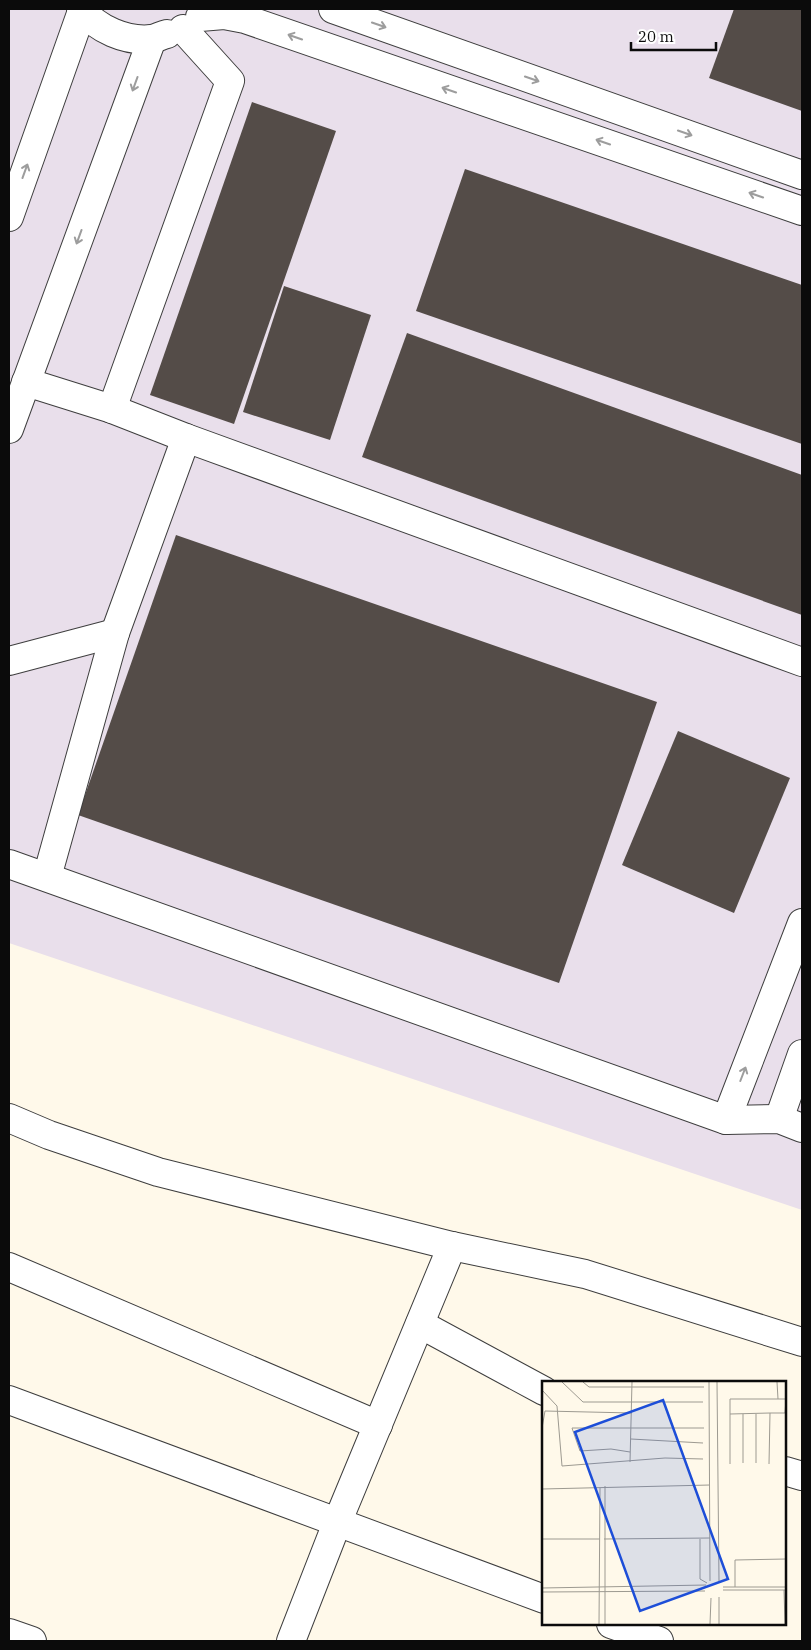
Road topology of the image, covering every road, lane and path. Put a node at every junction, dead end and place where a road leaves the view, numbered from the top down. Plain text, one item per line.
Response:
1 (333, 9) edge
2 (82, 10) edge
3 (197, 19) edge
4 (152, 39) junction
5 (802, 175) edge
6 (802, 211) edge
7 (9, 217) edge
8 (26, 382) junction
9 (112, 409) junction
10 (9, 429) edge
11 (186, 438) junction
12 (115, 633) junction
13 (9, 661) edge
14 (802, 662) edge
15 (9, 864) edge
16 (47, 877) junction
17 (802, 923) edge
18 (802, 1054) edge
19 (9, 1118) edge
20 (726, 1120) junction
21 (790, 1124) edge
22 (452, 1246) junction
23 (9, 1267) edge
24 (420, 1324) junction
25 (802, 1342) edge
26 (542, 1390) edge
27 (9, 1400) edge
28 (378, 1425) junction
29 (786, 1471) edge
30 (802, 1476) edge
31 (337, 1523) junction
32 (542, 1598) edge
33 (614, 1625) edge
34 (9, 1633) edge
35 (32, 1641) edge
36 (291, 1641) edge
37 (659, 1641) edge

1 -> 5 street
2 - 4 street
7 -> 2 street
3 - 4 street
6 -> 3 street
3 - 9 street
4 -> 8 street
8 - 9 street
8 - 10 street
9 - 11 street
11 - 12 street
11 - 14 street
12 - 13 street
12 - 16 street
15 - 16 street
16 - 20 street
20 -> 17 street
18 - 21 street
19 - 22 street
20 - 21 street
22 - 24 street
22 - 25 street
23 - 28 street
24 - 26 street
24 - 28 street
27 - 31 street
28 - 31 street
29 - 30 street
31 - 32 street
31 - 36 street
33 - 37 street
34 - 35 street

